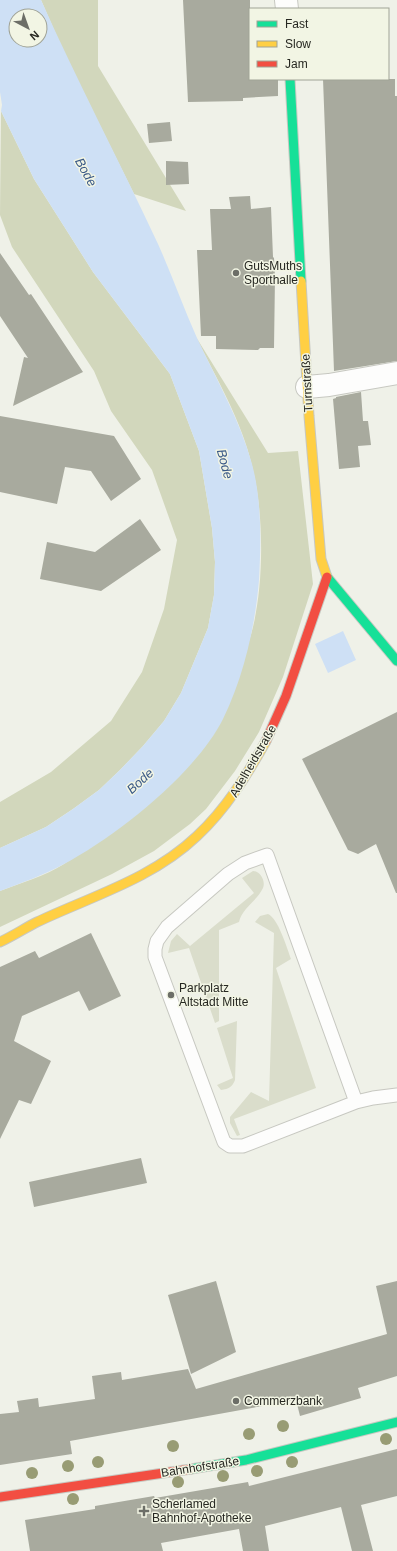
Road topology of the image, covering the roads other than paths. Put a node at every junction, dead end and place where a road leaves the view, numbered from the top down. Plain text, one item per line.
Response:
1 (290, 80) edge
2 (397, 373) edge
3 (307, 387) junction
4 (328, 577) junction
5 (393, 650) edge
6 (0, 942) edge
7 (397, 1095) edge
8 (356, 1102) junction
9 (397, 1422) edge
10 (0, 1497) edge

1 - 3 street, Turnstraße
2 - 3 street
3 - 4 street, Turnstraße
4 - 5 street, Turnstraße
4 - 6 street, Adelheidstraße
7 - 8 lane
8 - 8 lane
9 - 10 street, Bahnhofstraße

